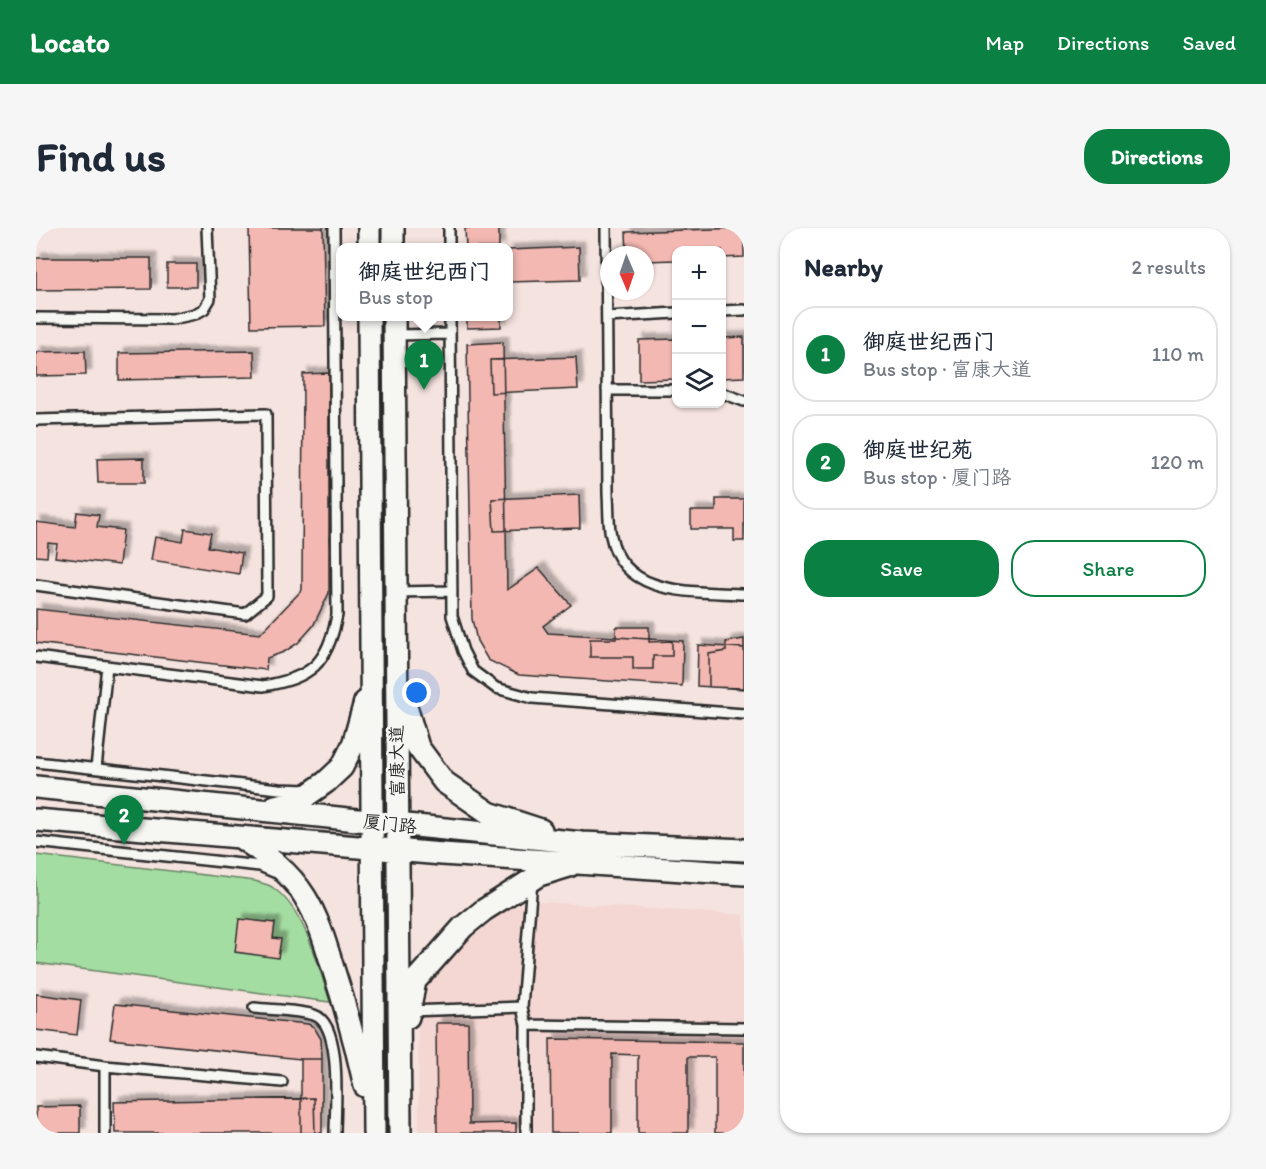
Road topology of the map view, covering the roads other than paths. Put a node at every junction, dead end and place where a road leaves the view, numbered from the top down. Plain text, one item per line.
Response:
1 (207, 228) edge
2 (334, 228) edge
3 (606, 228) edge
4 (744, 310) edge
5 (726, 311) edge
6 (672, 314) edge
7 (607, 317) junction
8 (36, 318) edge
9 (369, 321) edge
10 (450, 321) edge
11 (394, 326) edge
12 (450, 334) junction
13 (607, 390) junction
14 (672, 390) edge
15 (726, 394) edge
16 (744, 401) edge
17 (36, 420) edge
18 (36, 585) edge
19 (452, 591) junction
20 (395, 592) junction
21 (744, 594) edge
22 (36, 657) edge
23 (107, 666) junction
24 (372, 666) junction
25 (396, 669) junction
26 (744, 714) edge
27 (36, 762) edge
28 (96, 768) junction
29 (36, 787) edge
30 (314, 790) junction
31 (251, 810) junction
32 (36, 820) edge
33 (374, 822) junction
34 (398, 824) junction
35 (240, 837) junction
36 (36, 842) edge
37 (373, 848) junction
38 (398, 850) junction
39 (744, 850) edge
40 (583, 852) junction
41 (744, 874) edge
42 (292, 880) junction
43 (532, 880) junction
44 (522, 1007) junction
45 (254, 1008) dead end
46 (408, 1011) junction
47 (526, 1025) junction
48 (744, 1028) edge
49 (36, 1057) edge
50 (105, 1066) junction
51 (282, 1082) dead end
52 (400, 1132) edge
53 (105, 1133) edge
54 (335, 1133) edge
55 (374, 1133) edge
56 (526, 1133) edge

1 - 8 lane
2 - 23 lane
3 - 7 lane
4 - 5 lane
6 - 7 lane
7 - 13 lane
9 - 24 street, 富康大道
10 - 12 lane
11 - 12 lane
11 - 20 street, 富康大道
12 - 19 lane
13 - 14 lane
13 - 21 lane
15 - 16 lane
17 - 18 lane
19 - 20 lane
19 - 26 lane
20 - 25 street, 富康大道
22 - 23 lane
23 - 28 lane
24 - 30 street
24 - 33 street, 富康大道
25 - 34 street, 富康大道
25 - 40 street
27 - 28 lane
28 - 30 lane
29 - 31 street, 厦门路
30 - 31 street
31 - 33 street, 厦门路
32 - 35 street, 厦门路
33 - 34 street, 厦门路
33 - 37 street, 富康大道
34 - 38 street, 富康大道
34 - 40 street, 厦门路
35 - 37 street, 厦门路
35 - 42 street
36 - 42 lane
37 - 38 street, 厦门路
37 - 55 street, 富康大道
38 - 40 street, 厦门路
38 - 52 street, 富康大道
39 - 40 street, 厦门路
40 - 41 street, 厦门路
40 - 43 street
42 - 55 street
43 - 44 lane
43 - 46 street
44 - 46 lane
44 - 47 lane
45 - 54 lane
46 - 52 street
47 - 48 lane
47 - 56 lane
49 - 50 lane
50 - 51 lane
50 - 53 lane

